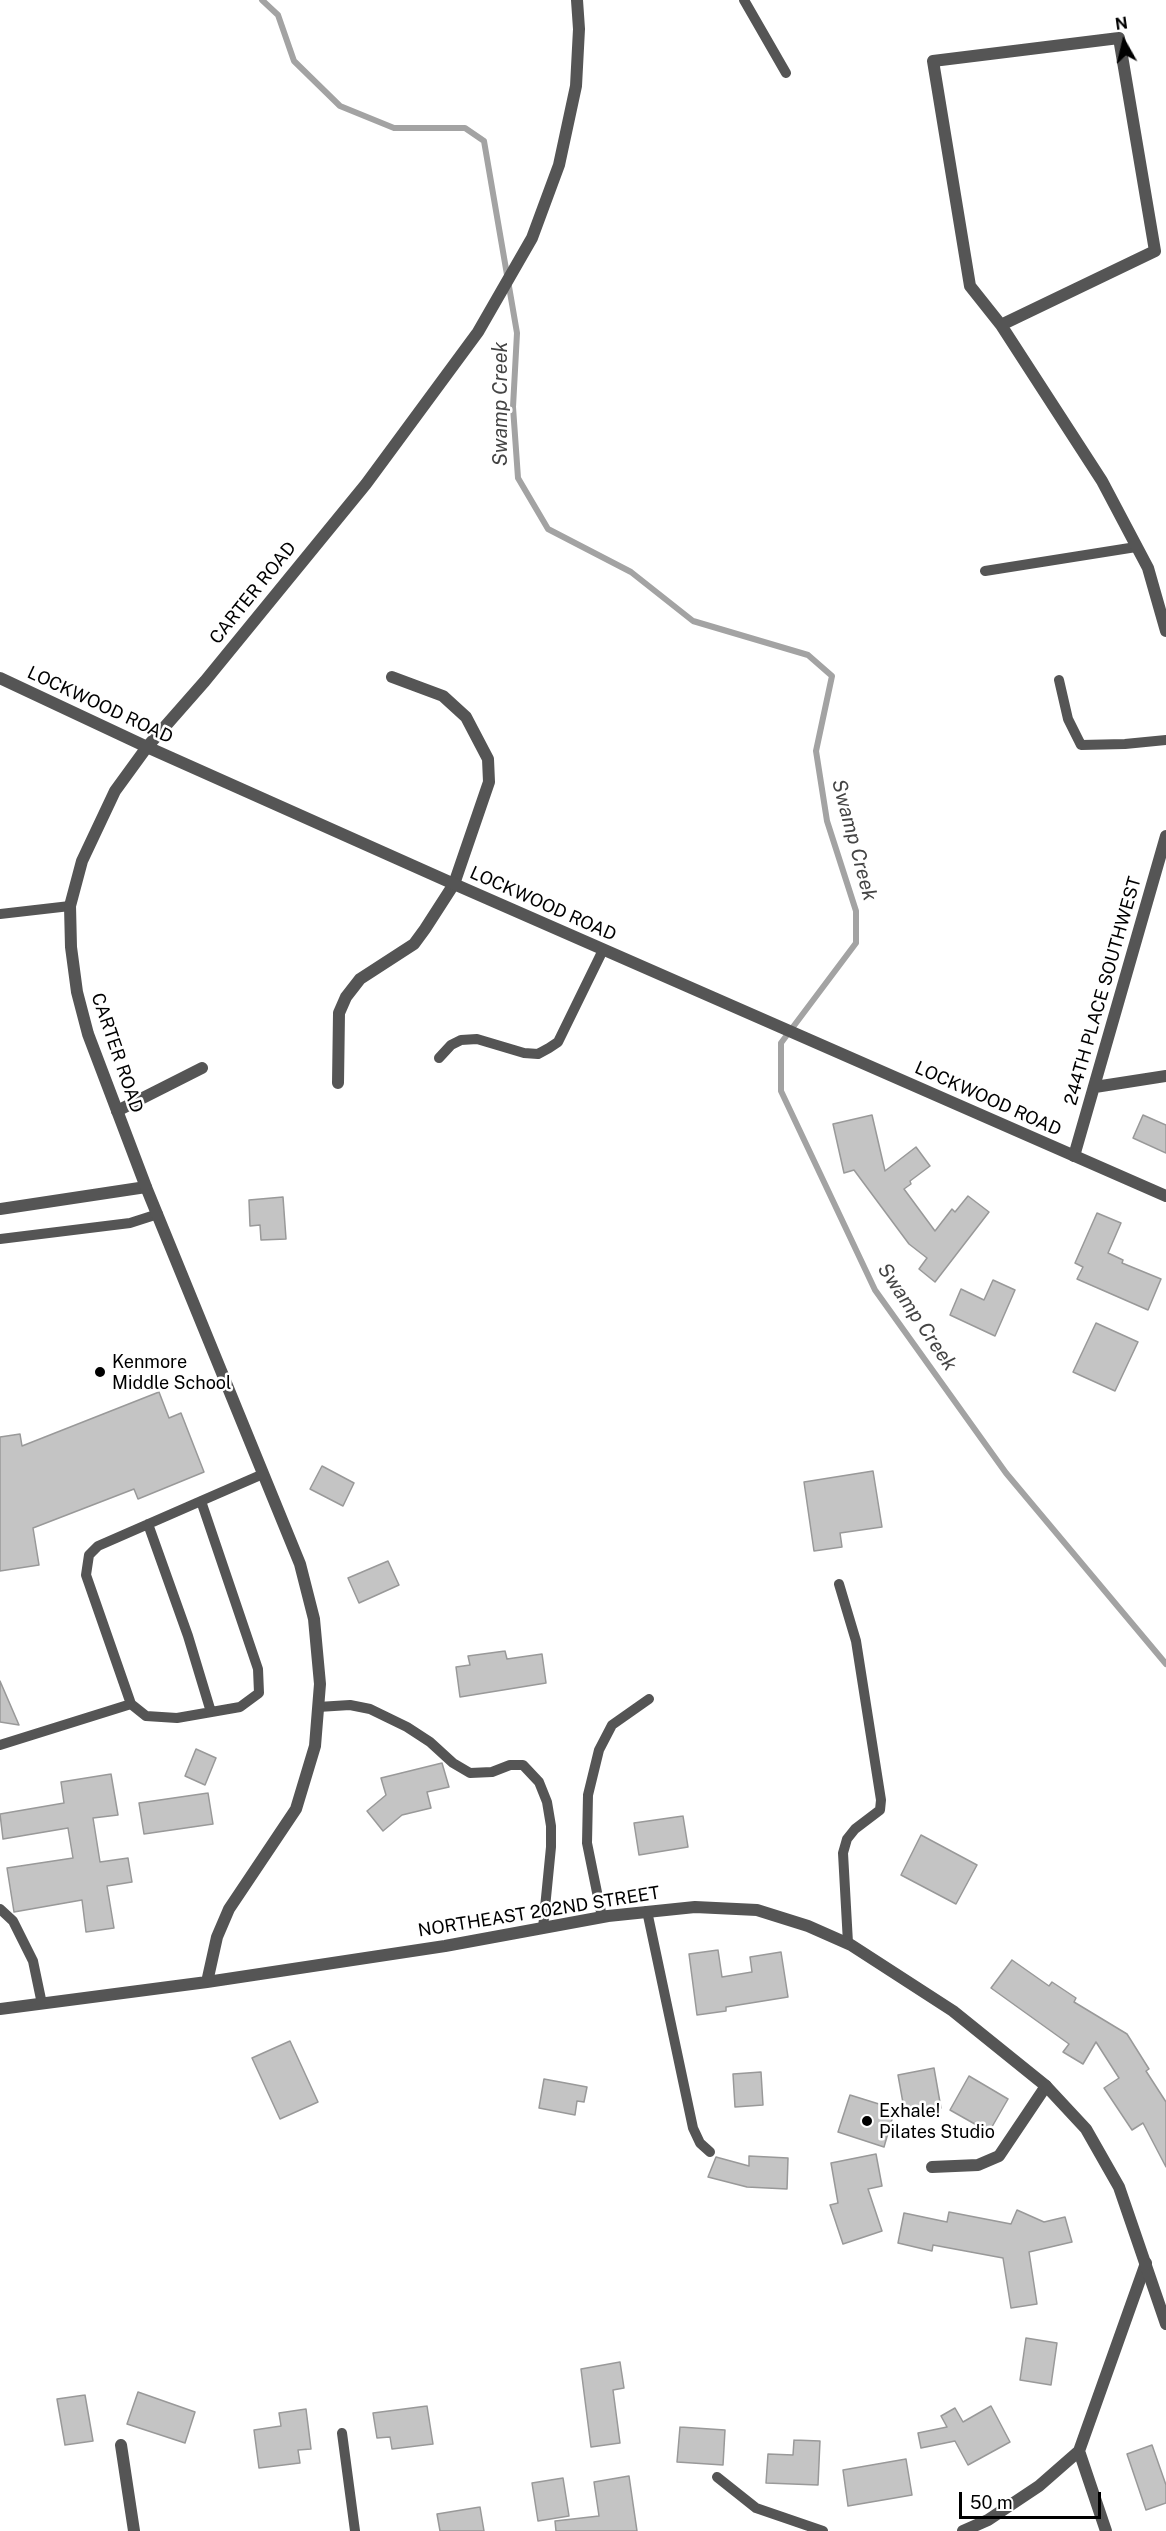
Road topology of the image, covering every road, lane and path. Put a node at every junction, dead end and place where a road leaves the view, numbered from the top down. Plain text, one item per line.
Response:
1 (577, 0) edge
2 (744, 0) edge
3 (786, 73) dead end
4 (1001, 325) junction
5 (1136, 547) junction
6 (985, 571) dead end
7 (1166, 631) edge
8 (392, 677) dead end
9 (0, 678) edge
10 (1059, 680) dead end
11 (1166, 740) edge
12 (147, 747) junction
13 (1166, 836) edge
14 (454, 884) junction
15 (70, 906) junction
16 (0, 914) edge
17 (603, 950) junction
18 (439, 1058) dead end
19 (202, 1068) dead end
20 (1166, 1076) edge
21 (338, 1083) dead end
22 (1095, 1087) junction
23 (117, 1111) junction
24 (1074, 1156) junction
25 (146, 1187) junction
26 (1166, 1196) edge
27 (0, 1209) edge
28 (160, 1218) junction
29 (0, 1239) edge
30 (263, 1474) junction
31 (201, 1501) junction
32 (148, 1524) junction
33 (839, 1584) dead end
34 (649, 1699) dead end
35 (131, 1704) junction
36 (318, 1707) junction
37 (211, 1712) junction
38 (0, 1745) edge
39 (0, 1909) edge
40 (647, 1911) junction
41 (602, 1917) junction
42 (543, 1928) junction
43 (848, 1943) junction
44 (207, 1982) junction
45 (42, 2004) junction
46 (0, 2009) edge
47 (1046, 2086) junction
48 (710, 2152) dead end
49 (932, 2167) dead end
50 (1146, 2263) junction
51 (1166, 2324) edge
52 (342, 2433) dead end
53 (121, 2445) dead end
54 (1079, 2451) junction
55 (717, 2477) dead end
56 (134, 2531) edge
57 (356, 2531) edge
58 (823, 2531) edge
59 (963, 2531) edge
60 (1106, 2531) edge

1 - 12 street, CARTER ROAD
2 - 3 lane
4 - 4 street
4 - 5 street
5 - 6 lane
5 - 7 street
8 - 14 street
9 - 12 street, LOCKWOOD ROAD
10 - 11 lane
12 - 14 street, LOCKWOOD ROAD
12 - 15 street, CARTER ROAD
13 - 22 street, 244TH PLACE SOUTHWEST
14 - 17 street, LOCKWOOD ROAD
14 - 21 street
15 - 16 lane
15 - 23 street, CARTER ROAD
17 - 18 lane
17 - 24 street, LOCKWOOD ROAD
19 - 23 street
20 - 22 street
22 - 24 street, 244TH PLACE SOUTHWEST
23 - 25 street, CARTER ROAD
24 - 26 street, LOCKWOOD ROAD
25 - 27 street
25 - 28 street, CARTER ROAD
28 - 29 lane
28 - 30 street, CARTER ROAD
30 - 31 lane
30 - 36 street, CARTER ROAD
31 - 32 lane
31 - 37 lane
32 - 35 lane
32 - 37 lane
33 - 43 lane
34 - 41 lane
35 - 37 lane
35 - 38 lane
36 - 42 lane
36 - 44 street, CARTER ROAD
39 - 45 lane
40 - 41 street, NORTHEAST 202ND STREET
40 - 43 street, NORTHEAST 202ND STREET
40 - 48 lane
41 - 42 street, NORTHEAST 202ND STREET
42 - 44 street, NORTHEAST 202ND STREET
43 - 47 street, NORTHEAST 202ND STREET
44 - 45 street, NORTHEAST 202ND STREET
45 - 46 street, NORTHEAST 202ND STREET
47 - 49 street
47 - 50 street, NORTHEAST 202ND STREET
50 - 51 street, NORTHEAST 202ND STREET
50 - 54 street
52 - 57 lane
53 - 56 street
54 - 59 street
54 - 60 street
55 - 58 lane

